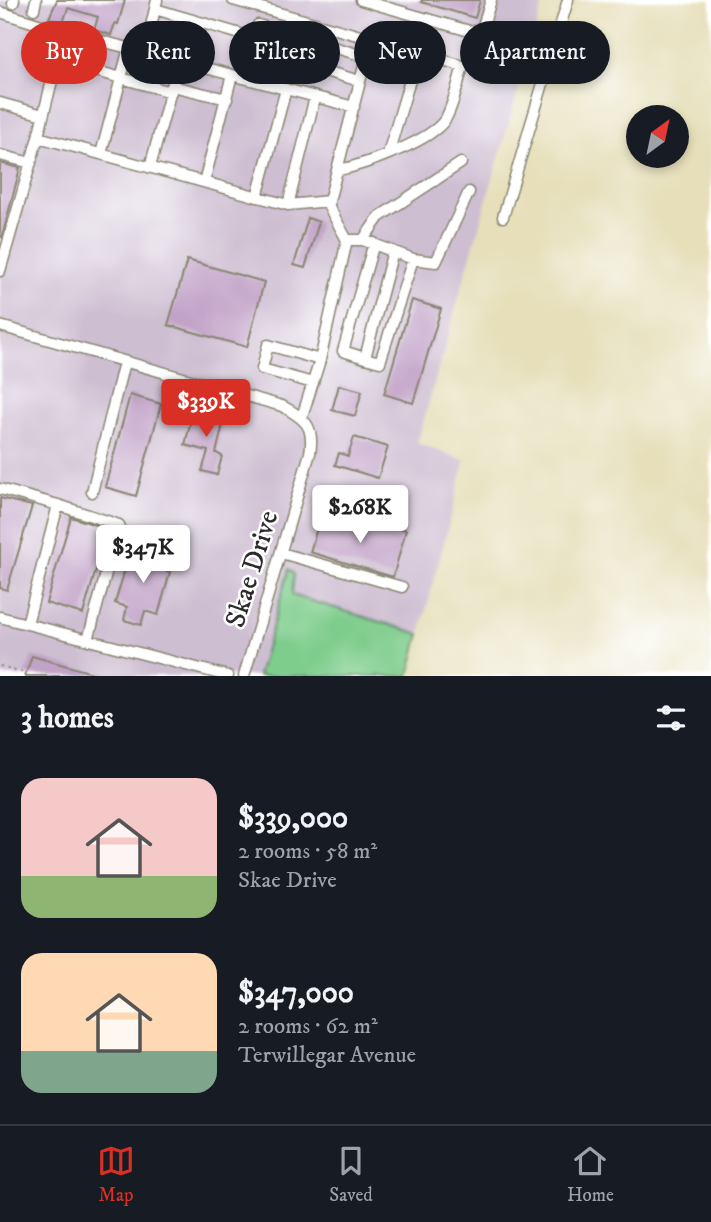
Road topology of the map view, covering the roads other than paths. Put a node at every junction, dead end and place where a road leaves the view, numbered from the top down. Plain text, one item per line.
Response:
1 (233, 0) edge
2 (361, 0) edge
3 (491, 0) edge
4 (568, 0) edge
5 (156, 5) edge
6 (262, 8) junction
7 (0, 12) edge
8 (29, 21) edge
9 (259, 21) edge
10 (229, 29) edge
11 (354, 34) edge
12 (446, 61) edge
13 (107, 74) edge
14 (121, 78) joint
15 (51, 84) edge
16 (149, 84) edge
17 (173, 84) edge
18 (234, 84) edge
19 (266, 84) edge
20 (359, 84) edge
21 (409, 84) edge
22 (172, 89) junction
23 (286, 89) junction
24 (315, 97) junction
25 (227, 99) junction
26 (0, 103) edge
27 (354, 107) junction
28 (43, 115) junction
29 (38, 137) junction
30 (388, 153) junction
31 (101, 154) junction
32 (0, 155) edge
33 (31, 163) junction
34 (461, 163) dead end
35 (150, 167) junction
36 (338, 170) junction
37 (204, 182) junction
38 (469, 192) dead end
39 (257, 197) junction
40 (330, 201) junction
41 (288, 205) junction
42 (503, 217) dead end
43 (347, 240) junction
44 (363, 240) junction
45 (374, 243) junction
46 (394, 251) junction
47 (413, 259) junction
48 (0, 271) edge
49 (0, 326) edge
50 (365, 358) junction
51 (320, 360) junction
52 (124, 362) junction
53 (313, 383) junction
54 (302, 417) junction
55 (0, 489) edge
56 (92, 492) dead end
57 (58, 505) junction
58 (281, 552) junction
59 (402, 587) dead end
60 (0, 617) edge
61 (27, 624) junction
62 (88, 640) junction
63 (228, 676) edge
64 (244, 676) edge

1 - 6 street
2 - 3 street
4 - 42 street
5 - 10 street
6 - 9 street
6 - 11 street
7 - 8 street
12 - 30 street
13 - 14 street
14 - 31 street
15 - 28 street
16 - 22 street
17 - 22 street
18 - 25 street
19 - 23 street
20 - 27 street
21 - 30 street
22 - 25 street
22 - 35 street
23 - 24 street
23 - 39 street
24 - 27 street
24 - 41 street
25 - 37 street
26 - 28 street
27 - 36 street
28 - 29 street
29 - 31 street
29 - 33 street
30 - 36 street
31 - 35 street
32 - 33 street
33 - 48 street
34 - 44 street
35 - 37 street
36 - 40 street
37 - 39 street
38 - 47 street
39 - 41 street
40 - 41 street
40 - 43 street
43 - 44 street
43 - 51 street
44 - 45 street
45 - 46 street
45 - 50 street
46 - 47 street
46 - 50 street
47 - 50 street
49 - 52 street
51 - 53 street
51 - 53 street
52 - 54 street
52 - 56 street
53 - 54 street
54 - 58 street, Skae Drive
55 - 57 street
57 - 61 street
57 - 62 street
58 - 59 street
58 - 64 street, Skae Drive
60 - 61 street
61 - 62 street
62 - 63 street

